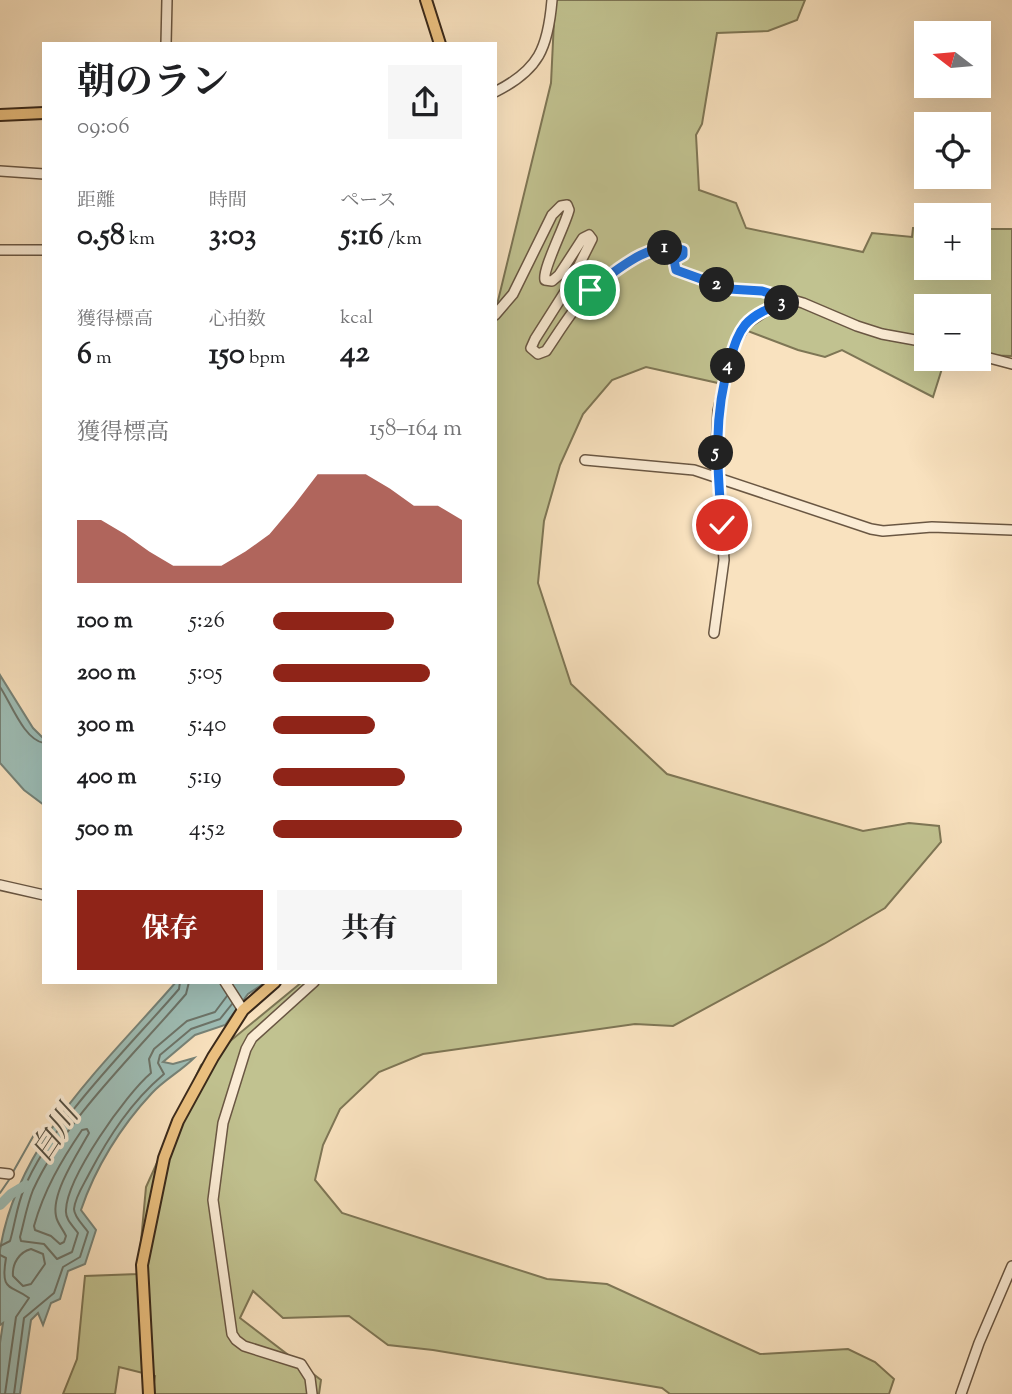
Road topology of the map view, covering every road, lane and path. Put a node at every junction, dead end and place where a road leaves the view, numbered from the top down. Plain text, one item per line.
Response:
1 (167, 0) edge
2 (426, 0) edge
3 (552, 0) edge
4 (166, 42) edge
5 (439, 42) edge
6 (497, 91) edge
7 (42, 113) edge
8 (0, 115) edge
9 (0, 171) edge
10 (42, 174) edge
11 (0, 250) edge
12 (42, 250) edge
13 (792, 300) junction
14 (497, 313) edge
15 (914, 339) edge
16 (991, 358) edge
17 (1012, 364) edge
18 (585, 460) dead end
19 (718, 476) junction
20 (1012, 530) edge
21 (715, 633) dead end
22 (0, 885) edge
23 (42, 894) edge
24 (226, 984) edge
25 (272, 984) edge
26 (312, 984) edge
27 (241, 1008) junction
28 (1012, 1266) edge
29 (149, 1394) edge
30 (312, 1394) edge
31 (961, 1394) edge

1 - 4 street
2 - 5 main road
3 - 6 street
7 - 8 main road
9 - 10 street
11 - 12 street
13 - 14 street
13 - 15 street
13 - 19 street
16 - 17 street
18 - 19 street
19 - 20 street
19 - 21 street
22 - 23 street
24 - 27 street
25 - 27 main road
26 - 30 street
27 - 29 main road
28 - 31 street

